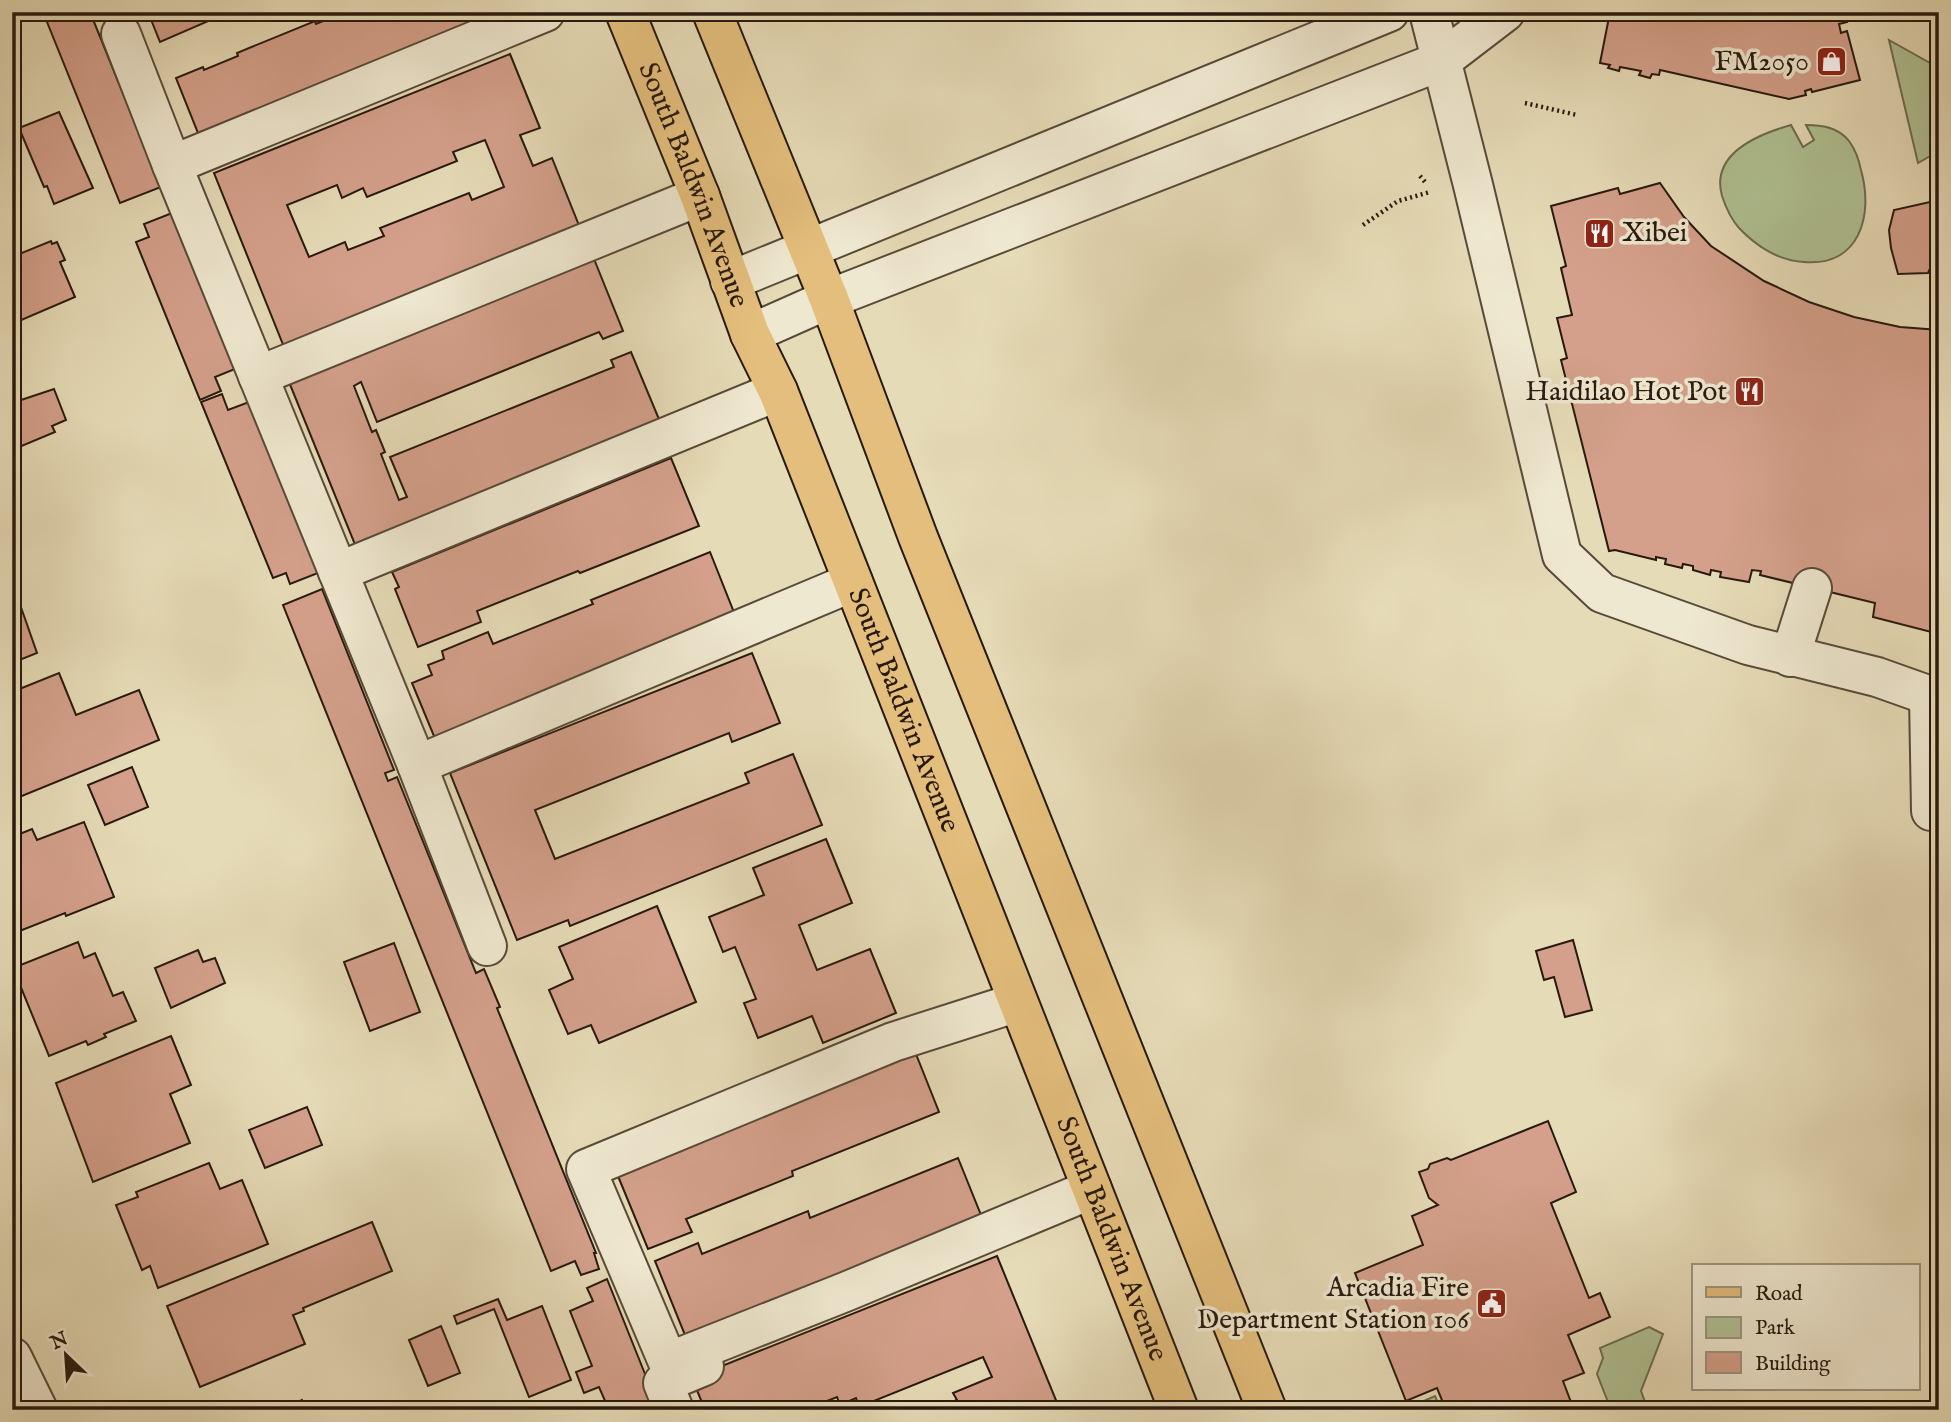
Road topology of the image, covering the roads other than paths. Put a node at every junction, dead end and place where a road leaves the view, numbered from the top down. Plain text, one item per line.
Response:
1 (545, 12) edge
2 (625, 12) edge
3 (712, 12) edge
4 (1389, 12) edge
5 (1429, 12) edge
6 (1505, 12) edge
7 (121, 34) dead end
8 (1441, 61) junction
9 (173, 165) junction
10 (700, 196) junction
11 (809, 250) junction
12 (730, 281) junction
13 (829, 299) junction
14 (750, 334) junction
15 (258, 376) junction
16 (778, 391) junction
17 (338, 572) junction
18 (853, 582) junction
19 (1812, 587) dead end
20 (1790, 657) junction
21 (1934, 698) edge
22 (417, 765) junction
23 (1931, 811) dead end
24 (487, 946) dead end
25 (1018, 1002) junction
26 (1096, 1198) junction
27 (12, 1357) edge
28 (1169, 1407) edge
29 (38, 1410) edge
30 (674, 1410) edge
31 (1267, 1410) edge

1 - 9 street
2 - 10 main road, South Baldwin Avenue
3 - 11 main road
4 - 11 street
5 - 8 street
6 - 8 street
7 - 9 street
8 - 13 street
8 - 20 street
9 - 15 street
10 - 12 main road, South Baldwin Avenue
10 - 15 street
11 - 12 street
11 - 13 main road
12 - 14 main road, South Baldwin Avenue
13 - 14 street
13 - 31 main road
14 - 16 main road, South Baldwin Avenue
15 - 17 street
16 - 17 street
16 - 18 main road, South Baldwin Avenue
17 - 22 street
18 - 22 street
18 - 25 main road, South Baldwin Avenue
19 - 20 street
20 - 21 street
21 - 23 street
22 - 24 street
25 - 26 main road, South Baldwin Avenue
25 - 26 street
26 - 28 main road, South Baldwin Avenue
26 - 30 street
27 - 29 street

